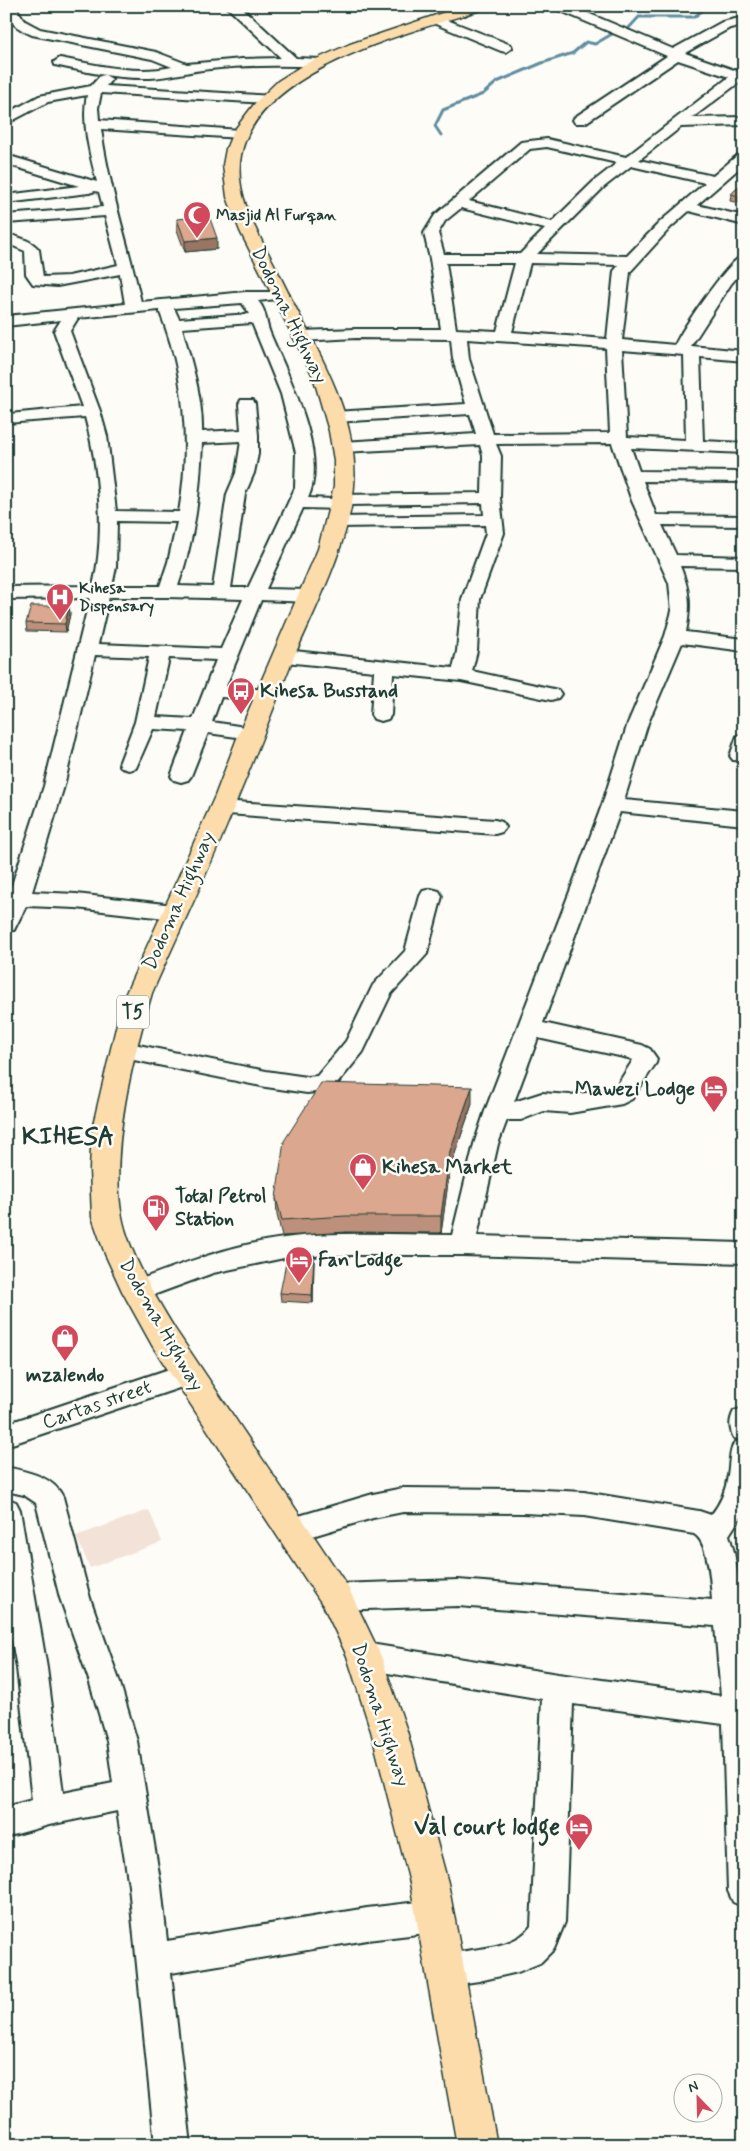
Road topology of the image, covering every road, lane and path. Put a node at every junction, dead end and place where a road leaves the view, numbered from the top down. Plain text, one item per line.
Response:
1 (9, 6) edge
2 (232, 6) edge
3 (560, 6) edge
4 (458, 11) edge
5 (744, 21) edge
6 (506, 48) dead end
7 (676, 55) junction
8 (292, 61) junction
9 (60, 62) dead end
10 (321, 63) junction
11 (185, 68) junction
12 (112, 72) junction
13 (742, 75) edge
14 (94, 89) junction
15 (268, 99) junction
16 (6, 120) edge
17 (580, 120) dead end
18 (744, 121) edge
19 (677, 123) junction
20 (94, 124) junction
21 (240, 134) junction
22 (744, 157) edge
23 (6, 159) edge
24 (628, 161) junction
25 (715, 181) junction
26 (103, 189) junction
27 (72, 192) junction
28 (6, 199) edge
29 (459, 203) junction
30 (686, 206) junction
31 (112, 211) junction
32 (6, 219) edge
33 (76, 221) junction
34 (744, 221) edge
35 (556, 227) junction
36 (37, 228) junction
37 (10, 240) edge
38 (434, 242) junction
39 (526, 256) junction
40 (438, 259) junction
41 (744, 259) edge
42 (629, 261) junction
43 (126, 268) junction
44 (281, 295) junction
45 (245, 298) junction
46 (165, 304) junction
47 (134, 308) junction
48 (73, 314) junction
49 (258, 318) junction
50 (24, 319) junction
51 (6, 321) edge
52 (173, 324) junction
53 (62, 331) junction
54 (454, 334) junction
55 (300, 336) junction
56 (503, 337) junction
57 (614, 345) junction
58 (686, 351) junction
59 (744, 356) edge
60 (247, 404) dead end
61 (475, 409) junction
62 (92, 411) junction
63 (334, 417) junction
64 (9, 419) dead end
65 (250, 435) junction
66 (194, 438) junction
67 (487, 439) junction
68 (620, 440) junction
69 (695, 445) junction
70 (342, 447) junction
71 (744, 448) edge
72 (631, 476) junction
73 (744, 477) edge
74 (491, 492) junction
75 (298, 503) junction
76 (341, 503) junction
77 (107, 516) junction
78 (187, 517) junction
79 (494, 520) junction
80 (650, 520) junction
81 (744, 521) edge
82 (669, 560) junction
83 (744, 562) edge
84 (167, 591) junction
85 (6, 593) edge
86 (100, 593) junction
87 (221, 593) junction
88 (256, 594) junction
89 (309, 596) junction
90 (674, 636) junction
91 (744, 645) edge
92 (86, 649) junction
93 (160, 653) junction
94 (228, 655) junction
95 (285, 656) junction
96 (384, 668) junction
97 (461, 675) junction
98 (215, 691) junction
99 (551, 694) dead end
100 (268, 695) junction
101 (381, 715) dead end
102 (145, 722) junction
103 (200, 726) junction
104 (251, 733) junction
105 (129, 764) dead end
106 (181, 776) dead end
107 (612, 805) junction
108 (221, 808) junction
109 (744, 818) edge
110 (495, 827) dead end
111 (430, 896) dead end
112 (13, 898) edge
113 (174, 912) junction
114 (6, 925) edge
115 (530, 1028) junction
116 (124, 1050) junction
117 (497, 1111) junction
118 (462, 1245) junction
119 (743, 1247) edge
120 (136, 1291) junction
121 (187, 1374) junction
122 (744, 1419) edge
123 (744, 1430) edge
124 (6, 1435) edge
125 (744, 1451) edge
126 (6, 1479) edge
127 (6, 1510) edge
128 (6, 1515) edge
129 (292, 1530) junction
130 (714, 1533) junction
131 (336, 1597) junction
132 (736, 1615) edge
133 (364, 1656) junction
134 (558, 1688) junction
135 (738, 1712) junction
136 (131, 1794) junction
137 (49, 1810) junction
138 (6, 1822) edge
139 (744, 1891) edge
140 (435, 1916) junction
141 (153, 1960) junction
142 (445, 1970) junction
143 (173, 2145) edge
144 (476, 2145) edge

1 - 11 street
2 - 8 street
3 - 7 street
4 - 6 street
4 - 10 highway, Dodoma Highway / T5
5 - 7 street
7 - 13 street
7 - 17 street
8 - 10 street
8 - 11 street
9 - 12 street
10 - 15 highway, Dodoma Highway / T5
11 - 12 street
12 - 14 street
13 - 19 street
14 - 15 street
14 - 16 street
14 - 20 street
15 - 21 highway, Dodoma Highway / T5
18 - 19 street
19 - 24 street
20 - 21 street
20 - 26 street
21 - 44 highway, Dodoma Highway / T5
22 - 25 street
23 - 26 street
24 - 25 street
24 - 29 street
24 - 35 street
25 - 30 street
26 - 27 street
26 - 31 street
27 - 28 street
27 - 33 street
29 - 35 street
29 - 38 street
30 - 34 street
30 - 42 street
31 - 33 street
31 - 43 street
32 - 36 street
33 - 36 street
35 - 39 street
36 - 37 street
37 - 43 street
38 - 39 street
38 - 40 street
39 - 40 street
39 - 42 street
39 - 56 street
40 - 54 street
41 - 58 street
42 - 57 street
43 - 47 street
44 - 45 street
44 - 55 highway, Dodoma Highway / T5
45 - 46 street
45 - 49 street
46 - 47 street
46 - 52 street
47 - 48 street
48 - 50 street
48 - 53 street
49 - 52 street
49 - 75 street
50 - 51 street
50 - 53 street
52 - 66 street
53 - 62 street
54 - 55 street
54 - 56 street
54 - 61 street
55 - 63 highway, Dodoma Highway / T5
56 - 57 street
57 - 58 street
57 - 68 street
58 - 59 street
58 - 69 street
60 - 65 street
61 - 63 street
61 - 67 street
62 - 64 street
62 - 77 street
63 - 70 highway, Dodoma Highway / T5
65 - 66 street
65 - 87 street
66 - 78 street
67 - 68 street
67 - 70 street
67 - 74 street
68 - 69 street
68 - 72 street
69 - 71 street
70 - 76 highway, Dodoma Highway / T5
72 - 73 street
72 - 80 street
74 - 76 street
74 - 79 street
75 - 76 street
75 - 88 street
76 - 79 street
76 - 89 highway, Dodoma Highway / T5
77 - 78 street
77 - 86 street
78 - 84 street
79 - 97 street
80 - 81 street
80 - 82 street
82 - 83 street
82 - 90 street
84 - 86 street
84 - 87 street
85 - 86 street
86 - 92 street
87 - 88 street
88 - 89 street
88 - 94 street
89 - 95 highway, Dodoma Highway / T5
90 - 91 street
90 - 107 street
92 - 93 street
92 - 112 street
93 - 94 street
93 - 102 street
94 - 98 street
95 - 96 street
95 - 100 highway, Dodoma Highway / T5
96 - 97 street
96 - 101 street
97 - 99 street
98 - 100 street
98 - 103 street
100 - 104 highway, Dodoma Highway / T5
102 - 103 street
102 - 105 street
103 - 104 street
103 - 106 street
104 - 108 highway, Dodoma Highway / T5
107 - 109 street
107 - 115 street
108 - 110 street
108 - 113 highway, Dodoma Highway / T5
111 - 116 street
112 - 113 street
112 - 114 street
113 - 116 highway, Dodoma Highway / T5
115 - 117 street
115 - 117 street
116 - 120 highway, Dodoma Highway / T5
117 - 118 street
118 - 119 street
118 - 120 street
120 - 121 highway, Dodoma Highway / T5
121 - 124 street, Cartas street
121 - 129 highway, Dodoma Highway / T5
122 - 123 street
125 - 130 street
126 - 136 street
127 - 128 street
128 - 137 street
129 - 130 street
129 - 131 highway, Dodoma Highway / T5
130 - 132 street
131 - 132 street
131 - 133 highway, Dodoma Highway / T5
132 - 135 street
133 - 134 street
133 - 140 highway, Dodoma Highway / T5
134 - 135 street
134 - 142 street
135 - 139 street
136 - 137 street
136 - 141 street
137 - 138 street
140 - 141 street
140 - 142 highway, Dodoma Highway / T5
141 - 143 street
142 - 144 highway, Dodoma Highway / T5

